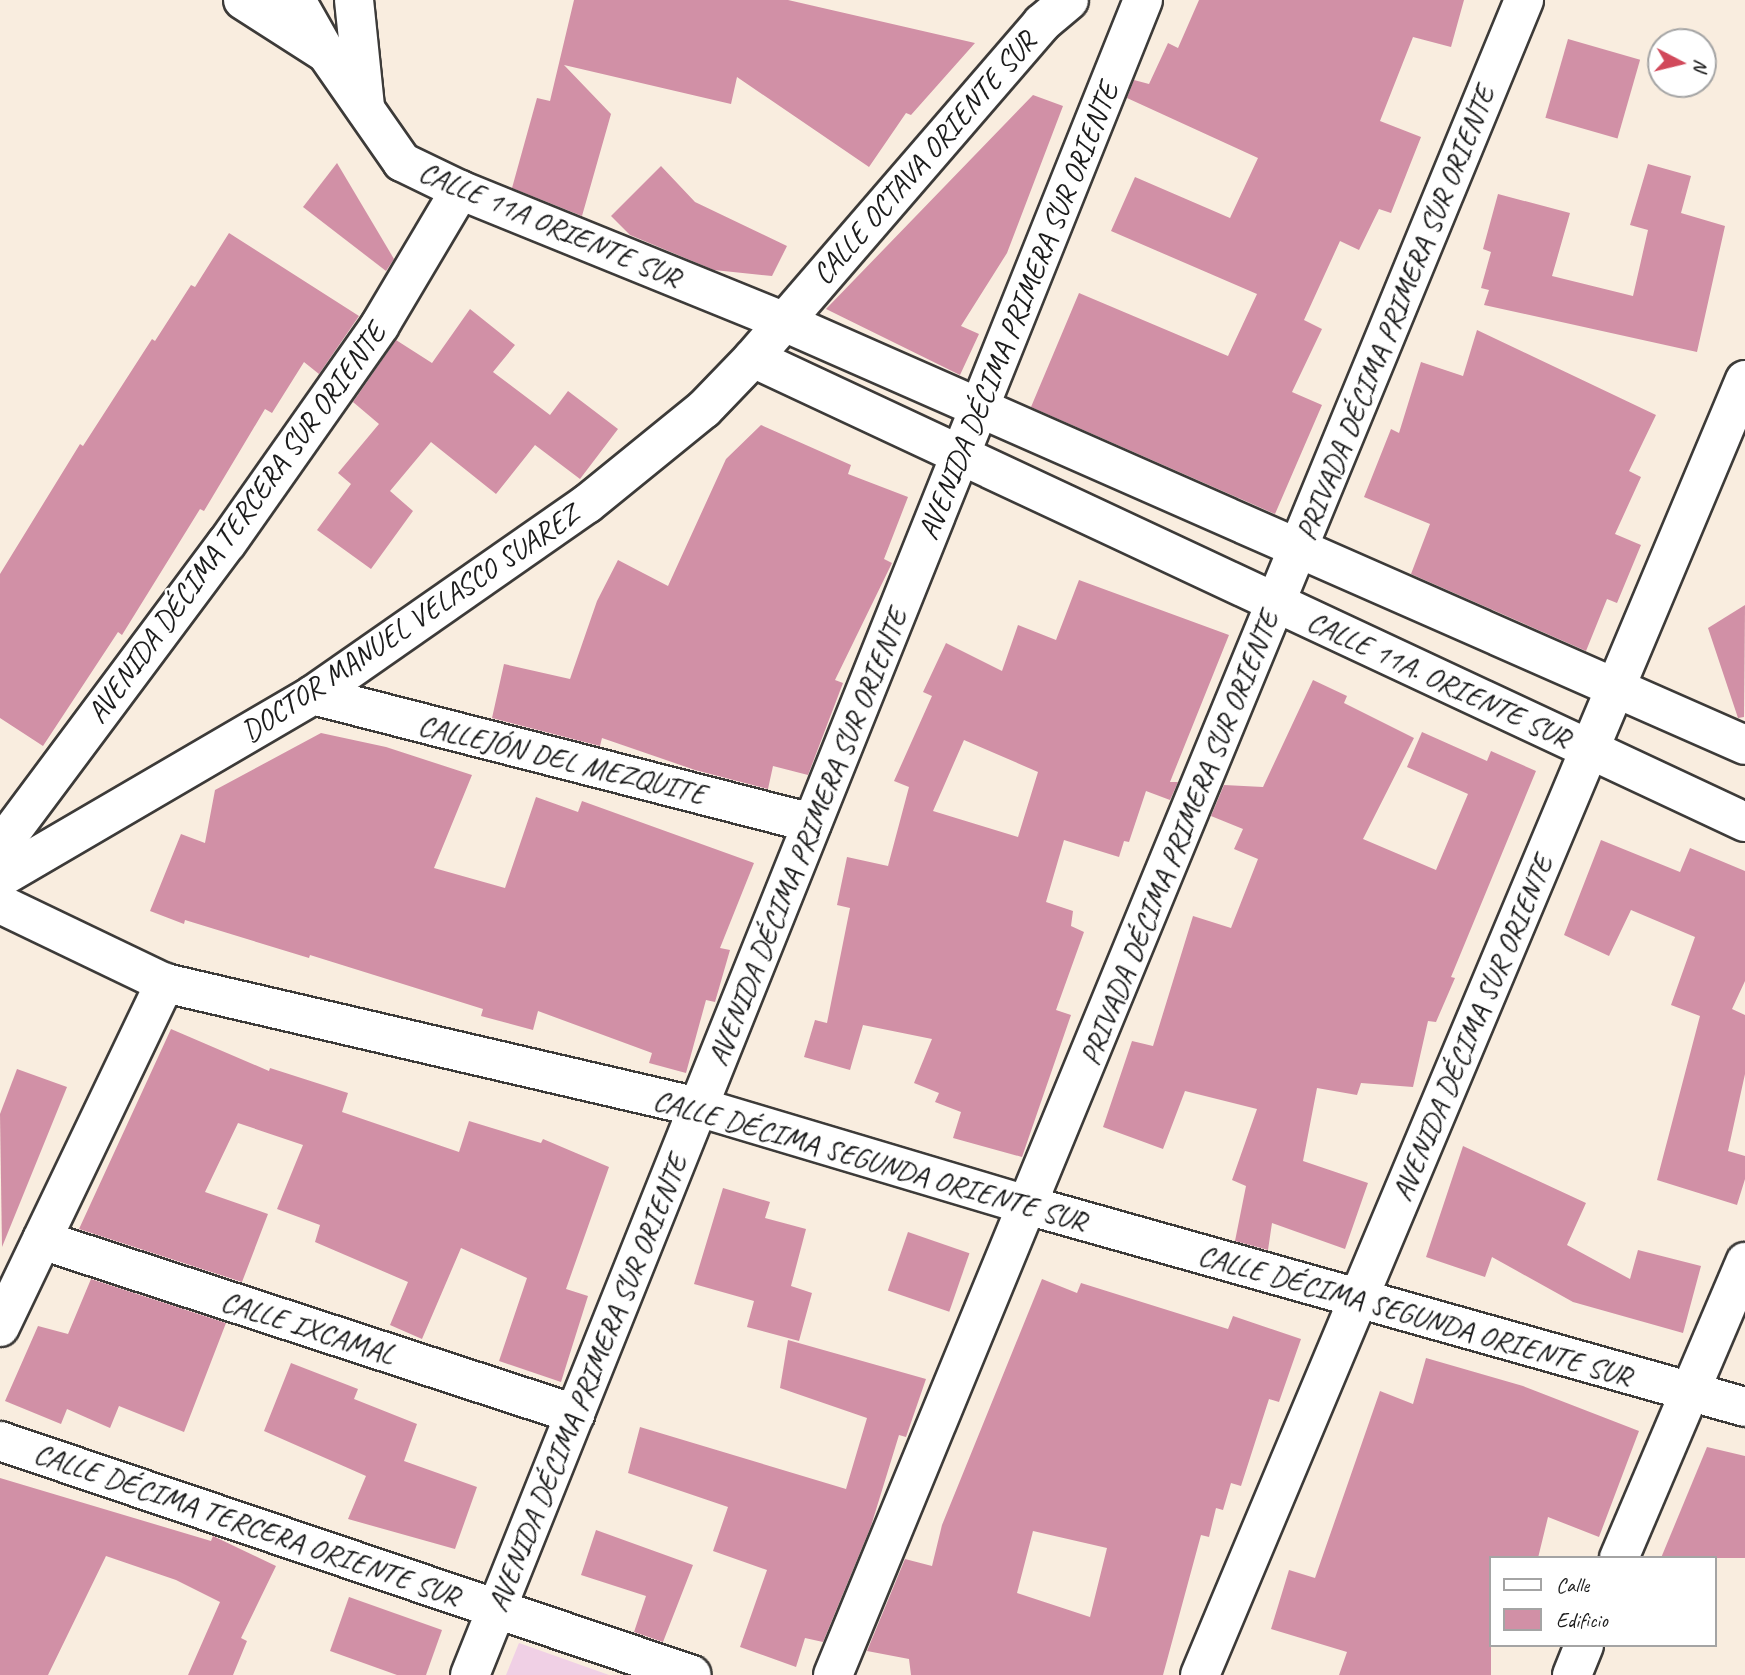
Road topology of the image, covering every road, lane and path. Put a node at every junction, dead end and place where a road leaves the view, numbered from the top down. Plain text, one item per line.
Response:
1 (243, 0) edge
2 (296, 0) edge
3 (354, 0) edge
4 (1069, 0) edge
5 (1143, 0) edge
6 (1524, 0) edge
7 (326, 53) junction
8 (366, 111) junction
9 (460, 190) junction
10 (782, 321) junction
11 (753, 358) junction
12 (1745, 380) edge
13 (979, 408) junction
14 (960, 455) junction
15 (1298, 548) junction
16 (1276, 603) junction
17 (1616, 688) junction
18 (313, 695) junction
19 (1745, 745) edge
20 (1590, 749) junction
21 (1745, 822) edge
22 (812, 823) junction
23 (0, 847) edge
24 (0, 878) edge
25 (0, 904) edge
26 (165, 983) junction
27 (698, 1107) junction
28 (1027, 1205) junction
29 (42, 1240) junction
30 (1745, 1262) edge
31 (1359, 1298) junction
32 (0, 1327) edge
33 (1686, 1393) junction
34 (1745, 1406) edge
35 (575, 1414) junction
36 (0, 1441) edge
37 (1620, 1556) edge
38 (497, 1609) junction
39 (1583, 1647) edge
40 (470, 1675) edge
41 (692, 1675) edge
42 (833, 1675) edge
43 (1200, 1675) edge
44 (1572, 1675) edge

1 - 7 street, CALLE 11A ORIENTE SUR
2 - 7 street, CALLE 11A ORIENTE SUR
3 - 8 street
4 - 10 street, CALLE OCTAVA ORIENTE SUR
5 - 13 street, AVENIDA DÉCIMA PRIMERA SUR ORIENTE
6 - 15 street, PRIVADA DÉCIMA PRIMERA SUR ORIENTE
7 - 8 street, CALLE 11A ORIENTE SUR
8 - 9 street, CALLE 11A ORIENTE SUR
9 - 10 street, CALLE 11A ORIENTE SUR
9 - 23 street, AVENIDA DÉCIMA TERCERA SUR ORIENTE
10 - 11 street, DOCTOR MANUEL VELASCO SUAREZ
10 - 13 street, CALLE 11A. ORIENTE SUR
11 - 14 street, CALLE 11A. ORIENTE SUR
11 - 18 street, DOCTOR MANUEL VELASCO SUAREZ
12 - 17 street, AVENIDA DÉCIMA SUR ORIENTE
13 - 14 street, AVENIDA DÉCIMA PRIMERA SUR ORIENTE
13 - 15 street, CALLE 11A. ORIENTE SUR
14 - 16 street, CALLE 11A. ORIENTE SUR
14 - 22 street, AVENIDA DÉCIMA PRIMERA SUR ORIENTE
15 - 16 street, PRIVADA DÉCIMA PRIMERA SUR ORIENTE
15 - 17 street, CALLE 11A. ORIENTE SUR
16 - 20 street, CALLE 11A. ORIENTE SUR
16 - 28 street, PRIVADA DÉCIMA PRIMERA SUR ORIENTE
17 - 19 street, CALLE 11A. ORIENTE SUR
17 - 20 street, AVENIDA DÉCIMA SUR ORIENTE
18 - 22 street, CALLEJÓN DEL MEZQUITE
18 - 24 street, DOCTOR MANUEL VELASCO SUAREZ
20 - 21 street, CALLE 11A. ORIENTE SUR
20 - 31 street, AVENIDA DÉCIMA SUR ORIENTE
22 - 27 street, AVENIDA DÉCIMA PRIMERA SUR ORIENTE
25 - 26 street, CALLE DÉCIMA SEGUNDA ORIENTE SUR
26 - 27 street, CALLE DÉCIMA SEGUNDA ORIENTE SUR
26 - 29 street
27 - 28 street, CALLE DÉCIMA SEGUNDA ORIENTE SUR
27 - 35 street, AVENIDA DÉCIMA PRIMERA SUR ORIENTE
28 - 31 street, CALLE DÉCIMA SEGUNDA ORIENTE SUR
28 - 42 street, PRIVADA DÉCIMA PRIMERA SUR ORIENTE
29 - 32 street
29 - 35 street, CALLE IXCAMAL
30 - 33 street
31 - 33 street, CALLE DÉCIMA SEGUNDA ORIENTE SUR
31 - 43 street, AVENIDA DÉCIMA SUR ORIENTE
33 - 34 street, CALLE DÉCIMA SEGUNDA ORIENTE SUR
33 - 37 street
35 - 38 street, AVENIDA DÉCIMA PRIMERA SUR ORIENTE
36 - 38 street, CALLE DÉCIMA TERCERA ORIENTE SUR
38 - 40 street, AVENIDA DÉCIMA PRIMERA SUR ORIENTE
38 - 41 street, CALLE DÉCIMA TERCERA ORIENTE SUR
39 - 44 street

